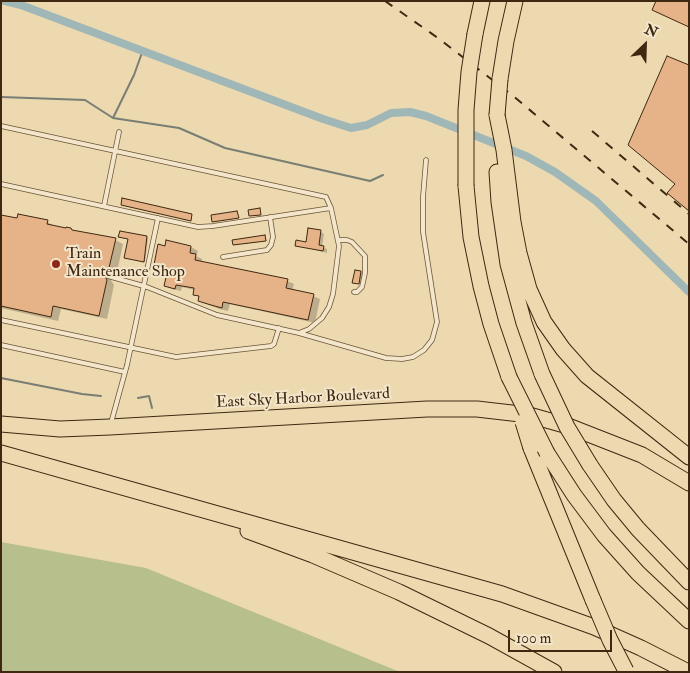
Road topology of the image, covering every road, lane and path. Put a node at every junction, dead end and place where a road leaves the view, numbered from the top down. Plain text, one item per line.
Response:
1 (482, 1) edge
2 (515, 1) edge
3 (1, 126) edge
4 (119, 132) dead end
5 (115, 150) junction
6 (426, 160) dead end
7 (1, 184) edge
8 (503, 186) junction
9 (104, 206) junction
10 (331, 208) junction
11 (158, 218) junction
12 (270, 218) junction
13 (338, 240) junction
14 (223, 257) dead end
15 (108, 276) dead end
16 (144, 286) junction
17 (354, 292) dead end
18 (1, 320) edge
19 (279, 328) junction
20 (299, 333) junction
21 (1, 345) edge
22 (130, 348) junction
23 (124, 372) junction
24 (509, 377) junction
25 (1, 418) edge
26 (1, 424) edge
27 (106, 427) junction
28 (604, 440) junction
29 (1, 453) edge
30 (689, 457) edge
31 (689, 483) edge
32 (689, 496) edge
33 (689, 582) edge
34 (689, 621) edge
35 (554, 672) edge
36 (626, 672) edge
37 (688, 672) edge

1 - 24 highway, bridge
2 - 8 highway, bridge
3 - 5 lane
4 - 5 lane
5 - 9 lane
5 - 10 lane
6 - 20 lane
7 - 9 lane
8 - 30 highway
8 - 33 highway, bridge
9 - 11 lane
10 - 12 lane
10 - 13 lane
11 - 12 lane
11 - 16 lane
12 - 14 lane
13 - 17 lane
13 - 20 lane
15 - 16 lane
16 - 19 lane
16 - 22 lane
18 - 22 lane
19 - 20 lane
19 - 22 lane
21 - 23 lane
22 - 23 lane
23 - 27 lane
24 - 34 highway, bridge
24 - 36 highway, bridge
25 - 27 highway
26 - 27 highway, East Sky Harbor Boulevard
27 - 28 highway, East Sky Harbor Boulevard
28 - 31 highway
28 - 32 highway
29 - 35 highway
29 - 37 highway

